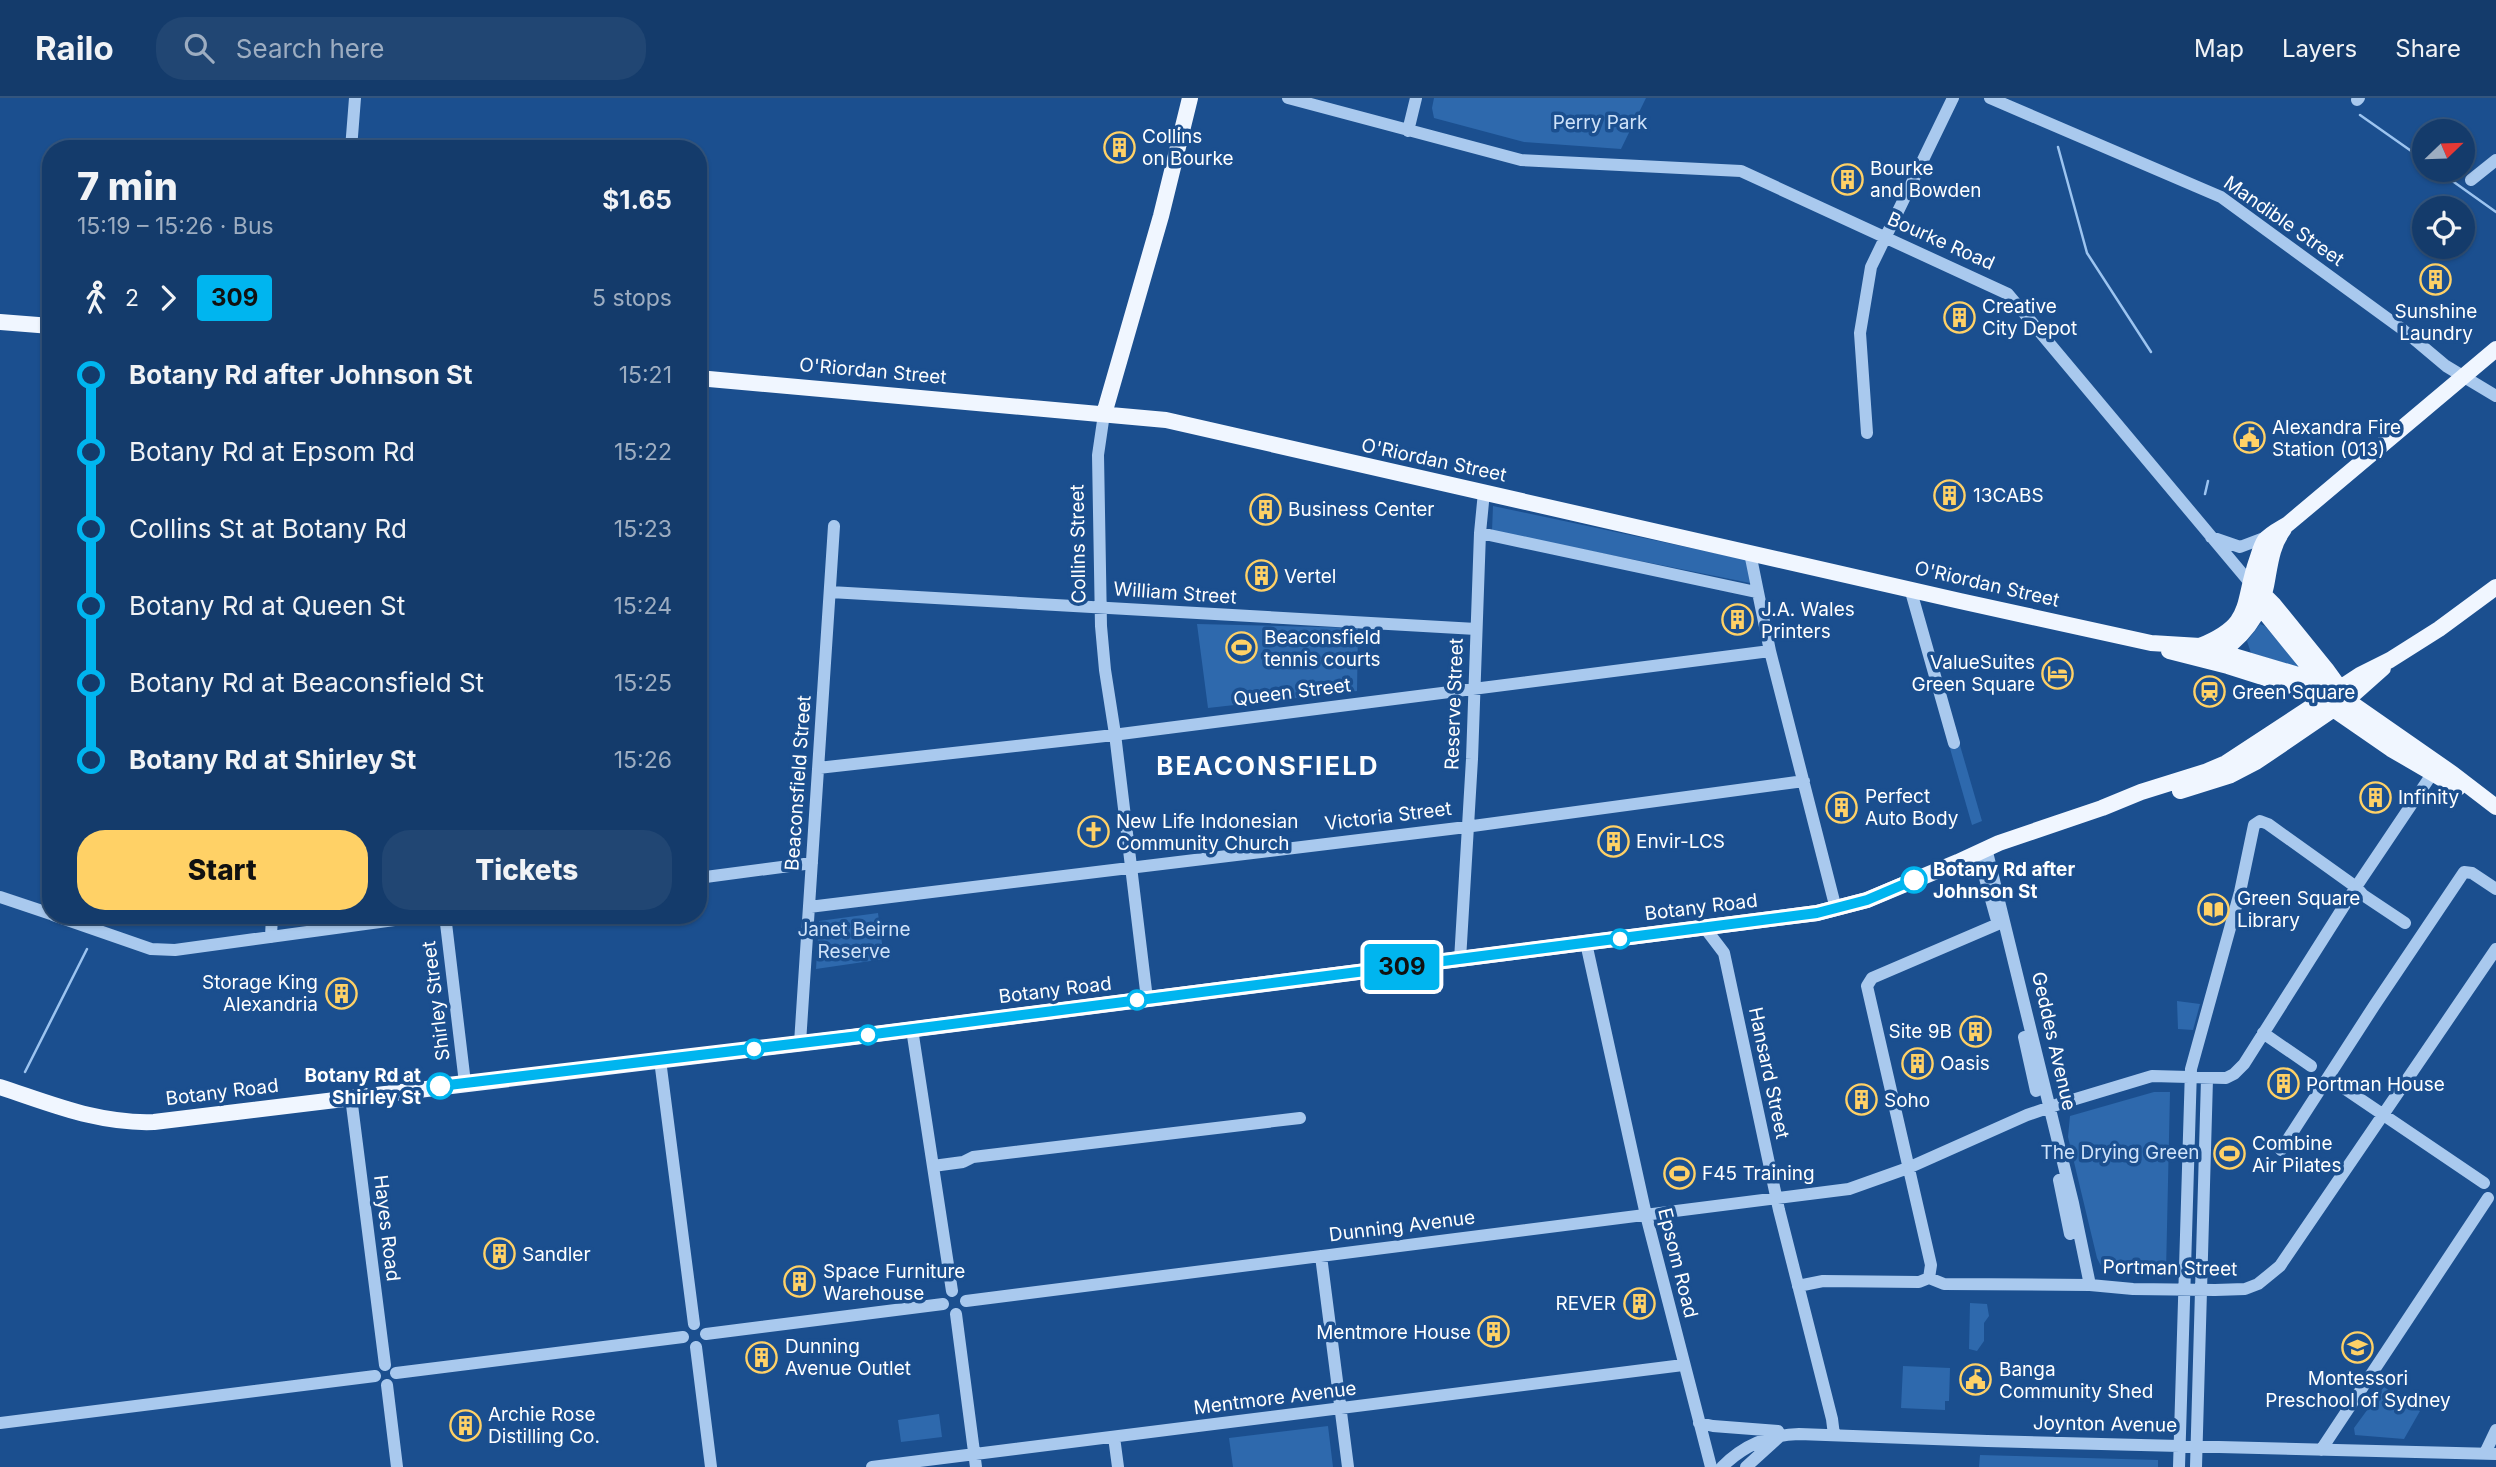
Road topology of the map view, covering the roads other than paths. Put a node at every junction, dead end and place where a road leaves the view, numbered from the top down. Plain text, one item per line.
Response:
1 (355, 98) edge
2 (1190, 98) edge
3 (1288, 98) edge
4 (1416, 98) edge
5 (1953, 98) edge
6 (1990, 98) edge
7 (1408, 131) junction
8 (352, 140) edge
9 (2496, 160) edge
10 (2475, 177) edge
11 (1885, 239) junction
12 (0, 322) edge
13 (42, 325) edge
14 (2496, 349) edge
15 (2464, 378) junction
16 (707, 379) edge
17 (2496, 396) edge
18 (1104, 414) junction
19 (1867, 433) dead end
20 (1484, 492) junction
21 (2288, 524) junction
22 (834, 526) dead end
23 (1480, 533) junction
24 (2272, 534) junction
25 (2210, 537) junction
26 (1750, 553) junction
27 (2496, 587) edge
28 (1910, 589) junction
29 (830, 592) junction
30 (1756, 592) junction
31 (2258, 594) junction
32 (1101, 608) junction
33 (1476, 629) junction
34 (1770, 651) junction
35 (2200, 652) junction
36 (2221, 652) junction
37 (2390, 660) junction
38 (1475, 690) junction
39 (2332, 695) junction
40 (2371, 717) junction
41 (1115, 734) junction
42 (1954, 743) dead end
43 (818, 768) junction
44 (2432, 774) junction
45 (1804, 781) junction
46 (2496, 808) edge
47 (1467, 826) junction
48 (1982, 850) junction
49 (812, 863) junction
50 (1131, 867) junction
51 (707, 877) edge
52 (2356, 887) junction
53 (2496, 889) edge
54 (0, 897) edge
55 (809, 907) junction
56 (1836, 909) junction
57 (42, 912) edge
58 (2405, 923) dead end
59 (78, 924) edge
60 (272, 924) edge
61 (366, 924) edge
62 (446, 924) edge
63 (1997, 924) junction
64 (1705, 928) junction
65 (271, 937) junction
66 (1586, 943) junction
67 (2496, 949) edge
68 (1460, 960) junction
69 (1147, 999) junction
70 (912, 1029) junction
71 (2263, 1033) junction
72 (800, 1043) junction
73 (660, 1060) junction
74 (2311, 1066) dead end
75 (2191, 1078) junction
76 (2329, 1078) junction
77 (2207, 1079) junction
78 (465, 1083) junction
79 (0, 1087) edge
80 (351, 1097) junction
81 (2045, 1108) junction
82 (2384, 1115) junction
83 (1300, 1118) dead end
84 (2281, 1150) dead end
85 (933, 1166) junction
86 (1908, 1168) junction
87 (2490, 1181) edge
88 (1777, 1198) junction
89 (2492, 1199) edge
90 (1646, 1216) junction
91 (1321, 1256) junction
92 (1929, 1278) junction
93 (2086, 1285) junction
94 (1798, 1286) junction
95 (2186, 1290) junction
96 (2203, 1290) junction
97 (953, 1291) junction
98 (966, 1301) junction
99 (943, 1304) junction
100 (956, 1314) junction
101 (694, 1324) junction
102 (706, 1334) junction
103 (683, 1337) junction
104 (696, 1347) junction
105 (385, 1365) junction
106 (1683, 1365) junction
107 (396, 1373) junction
108 (375, 1376) junction
109 (387, 1385) junction
110 (1340, 1409) junction
111 (0, 1423) edge
112 (1699, 1423) junction
113 (2496, 1430) edge
114 (1799, 1434) junction
115 (1782, 1435) junction
116 (1834, 1435) junction
117 (1114, 1437) junction
118 (2180, 1445) junction
119 (2197, 1446) junction
120 (2321, 1450) junction
121 (2455, 1453) junction
122 (2490, 1454) edge
123 (976, 1461) edge
124 (397, 1467) edge
125 (711, 1467) edge
126 (872, 1467) edge
127 (1118, 1467) edge
128 (1348, 1467) edge
129 (1711, 1467) edge
130 (1722, 1467) edge
131 (1746, 1467) edge
132 (2179, 1467) edge
133 (2196, 1467) edge
134 (2455, 1467) edge

1 - 8 street
2 - 18 main road, Collins Street
3 - 7 street, Bourke Road
4 - 7 street
5 - 11 street
6 - 15 street, Mandible Street
7 - 11 street, Bourke Road
9 - 10 street
11 - 19 street
11 - 25 street, Bourke Road
12 - 13 main road
14 - 15 main road
15 - 17 street, Mandible Street
15 - 21 main road
16 - 18 main road, O'Riordan Street
18 - 20 main road, O'Riordan Street
18 - 32 street, Collins Street
20 - 23 street, Reserve Street
20 - 26 main road, O'Riordan Street
21 - 24 main road
21 - 31 main road
22 - 29 street, Beaconsfield Street
23 - 30 street
23 - 33 street, Reserve Street
24 - 25 street
24 - 31 main road
25 - 31 street, Bourke Road
26 - 28 main road, O'Riordan Street
26 - 30 street
27 - 37 main road, Botany Road
28 - 35 main road, O'Riordan Street
28 - 42 street
29 - 32 street, William Street
29 - 43 street, Beaconsfield Street
30 - 34 street
31 - 35 main road
31 - 36 main road
31 - 39 main road, Bourke Road
32 - 33 street, William Street
32 - 41 street, Collins Street
33 - 38 street, Reserve Street
34 - 38 street, Queen Street
34 - 45 street
35 - 36 main road, O'Riordan Street
35 - 39 main road, O'Riordan Street
36 - 39 main road
37 - 39 main road, Botany Road
37 - 40 main road
38 - 41 street, Queen Street
38 - 47 street, Reserve Street
39 - 40 main road
39 - 44 main road
39 - 48 main road, Botany Road
40 - 46 main road
41 - 43 street, Queen Street
41 - 50 street, Collins Street
43 - 49 street, Beaconsfield Street
44 - 46 main road
44 - 52 street
45 - 47 street, Victoria Street
45 - 56 street
47 - 50 street, Victoria Street
47 - 68 street, Reserve Street
48 - 56 main road, Botany Road
48 - 63 street, Geddes Avenue
48 - 81 street, Geddes Avenue
49 - 51 street
49 - 55 street, Beaconsfield Street
50 - 55 street, Victoria Street
50 - 69 street, Collins Street
52 - 58 street
52 - 71 street
52 - 75 street
53 - 76 street
54 - 57 street
55 - 72 street, Beaconsfield Street
56 - 64 main road, Botany Road
59 - 65 street
60 - 65 street
61 - 65 street
62 - 78 street, Shirley Street
63 - 81 street, Geddes Avenue
63 - 86 street
64 - 66 main road, Botany Road
64 - 88 street, Hansard Street
66 - 68 main road, Botany Road
66 - 90 street, Epsom Road
67 - 82 street, Portman Street
68 - 69 main road, Botany Road
69 - 70 main road, Botany Road
70 - 72 main road, Botany Road
70 - 85 street
71 - 74 street
71 - 77 street
72 - 73 main road, Botany Road
73 - 78 main road, Botany Road
73 - 101 street
75 - 77 street, Dunning Avenue
75 - 81 street, Dunning Avenue
75 - 95 street
76 - 82 street
76 - 84 street
77 - 96 street
78 - 80 main road, Botany Road
79 - 80 main road, Botany Road
80 - 105 street, Hayes Road
81 - 86 street, Dunning Avenue
81 - 93 street, Geddes Avenue
82 - 87 street
82 - 96 street, Portman Street
83 - 85 street
85 - 97 street
86 - 88 street, Dunning Avenue
86 - 92 street
87 - 89 street
88 - 90 street, Dunning Avenue
88 - 94 street, Hansard Street
89 - 120 street
90 - 91 street, Dunning Avenue
90 - 106 street, Epsom Road
91 - 98 street, Dunning Avenue
91 - 110 street
92 - 93 street, Portman Street
92 - 94 street, Portman Street
93 - 95 street, Portman Street
94 - 116 street, Hansard Street
95 - 96 street, Portman Street
95 - 118 street
96 - 119 street
97 - 98 street
97 - 99 street
98 - 100 street
99 - 100 street
99 - 102 street
100 - 123 street
101 - 102 street
101 - 103 street
102 - 104 street
103 - 104 street
103 - 107 street
104 - 125 street
105 - 107 street
105 - 108 street
106 - 110 street, Mentmore Avenue
106 - 112 street, Epsom Road
107 - 109 street
108 - 109 street
108 - 111 street
109 - 124 street
110 - 117 street, Mentmore Avenue
110 - 128 street
112 - 114 street
112 - 129 street, Epsom Road
113 - 122 street
114 - 115 street, Joynton Avenue
114 - 116 street, Joynton Avenue
115 - 130 street, Joynton Avenue
115 - 131 street
116 - 118 street, Joynton Avenue
117 - 123 street, Mentmore Avenue
117 - 127 street
118 - 119 street, Joynton Avenue
118 - 132 street
119 - 120 street, Joynton Avenue
119 - 133 street
120 - 121 street, Joynton Avenue
121 - 122 street, Joynton Avenue
121 - 134 street
123 - 126 street, Mentmore Avenue

